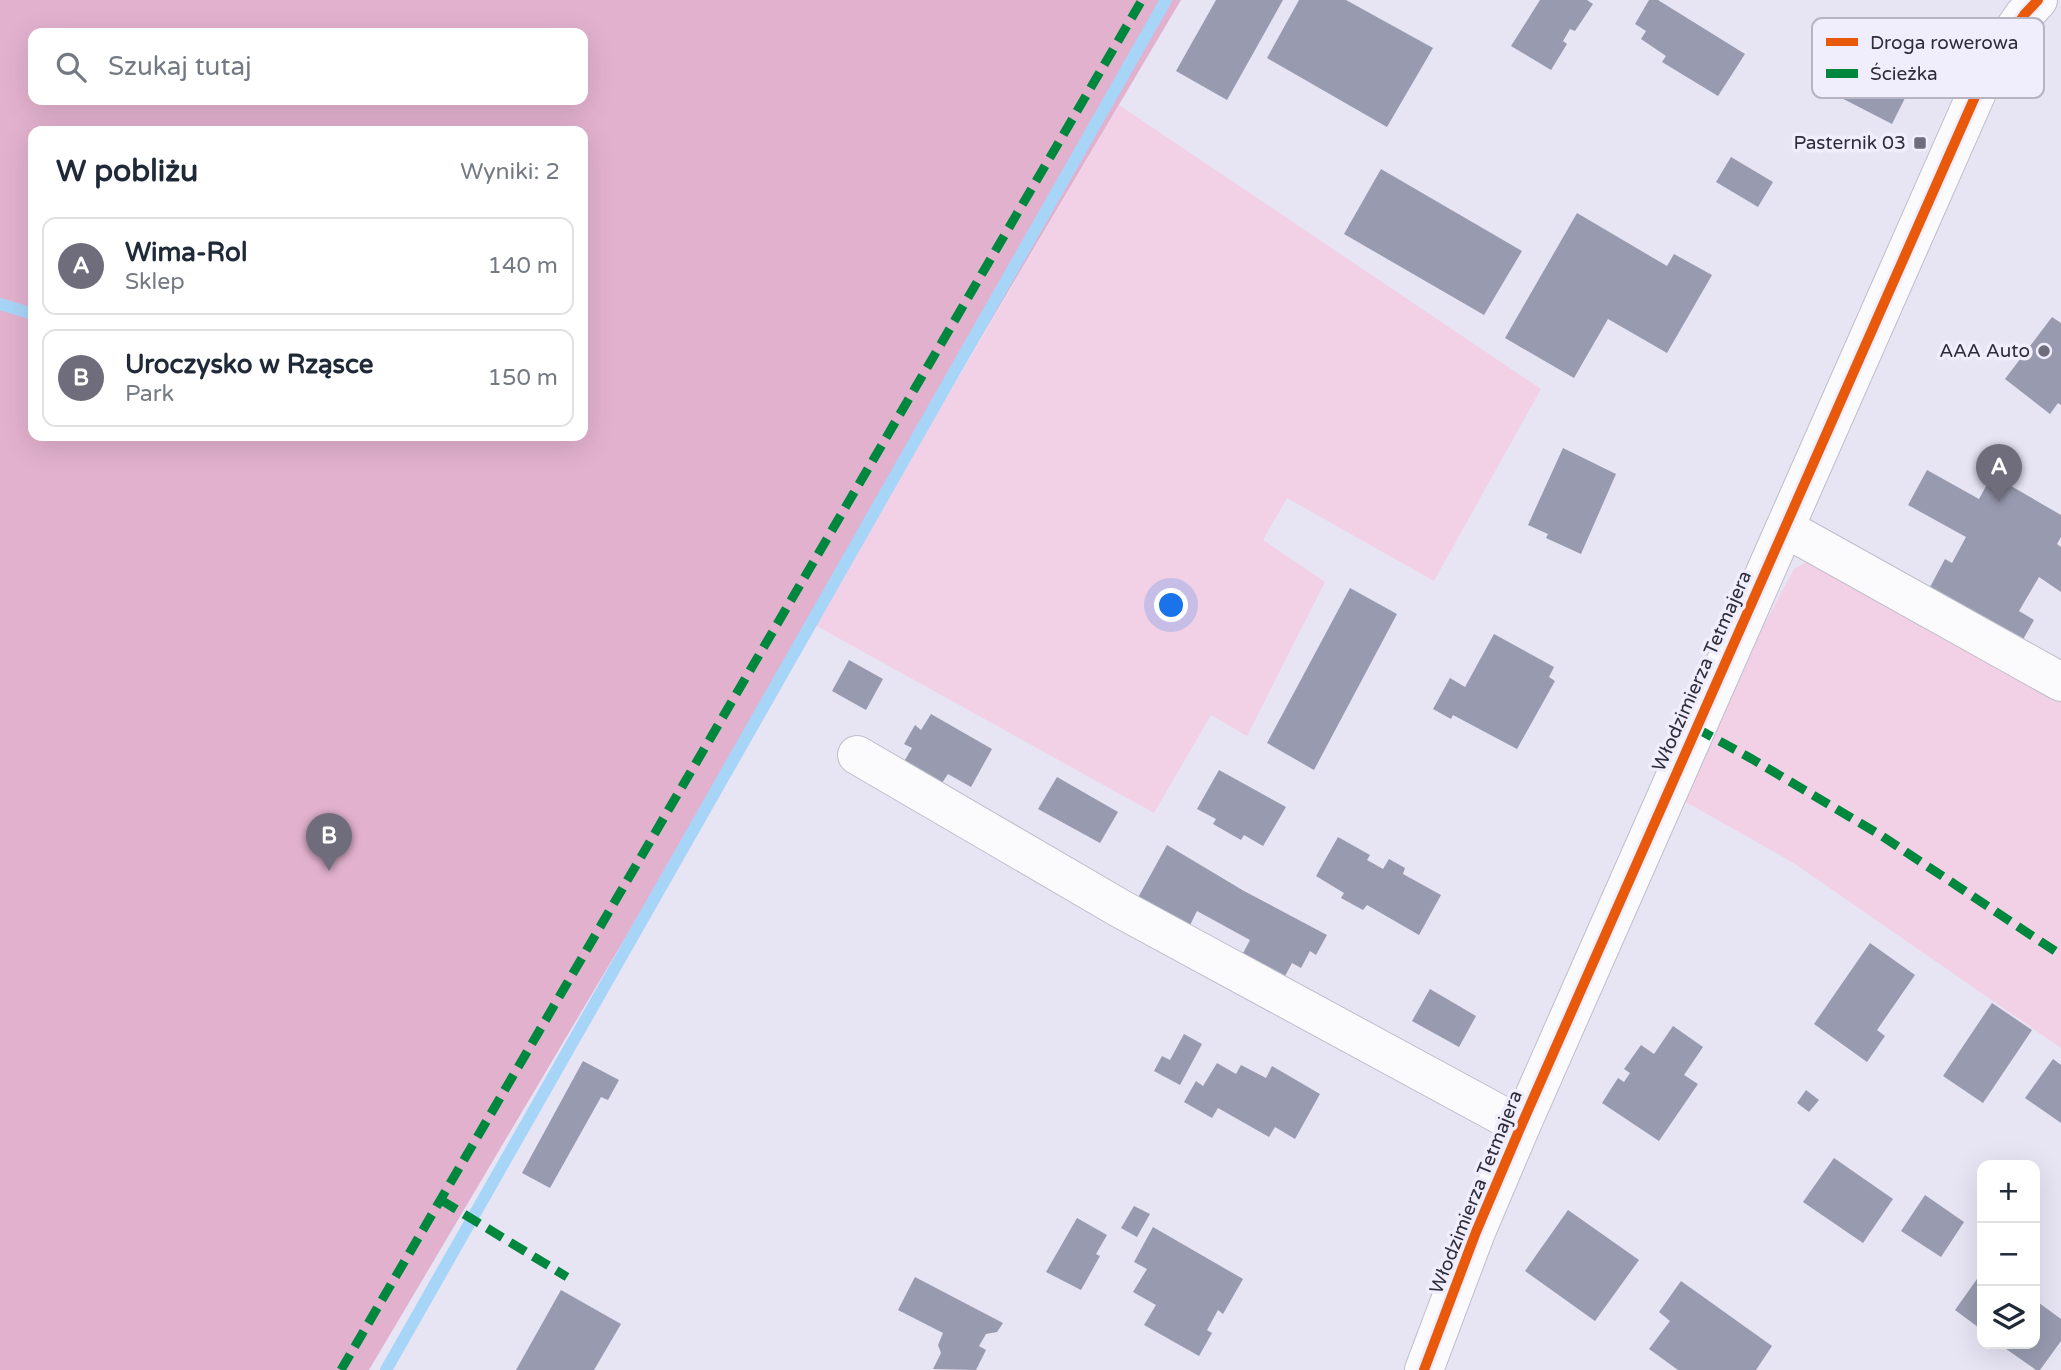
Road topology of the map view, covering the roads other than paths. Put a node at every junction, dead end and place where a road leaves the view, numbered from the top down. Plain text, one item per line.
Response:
1 (2038, 0) edge
2 (2022, 18) edge
3 (1974, 98) edge
4 (1785, 528) junction
5 (2061, 682) edge
6 (858, 755) dead end
7 (1521, 1126) junction
8 (1424, 1370) edge

1 - 2 street, Włodzimierza Tetmajera
3 - 4 street, Włodzimierza Tetmajera
4 - 5 street
4 - 7 street, Włodzimierza Tetmajera
6 - 7 street
7 - 8 street, Włodzimierza Tetmajera

